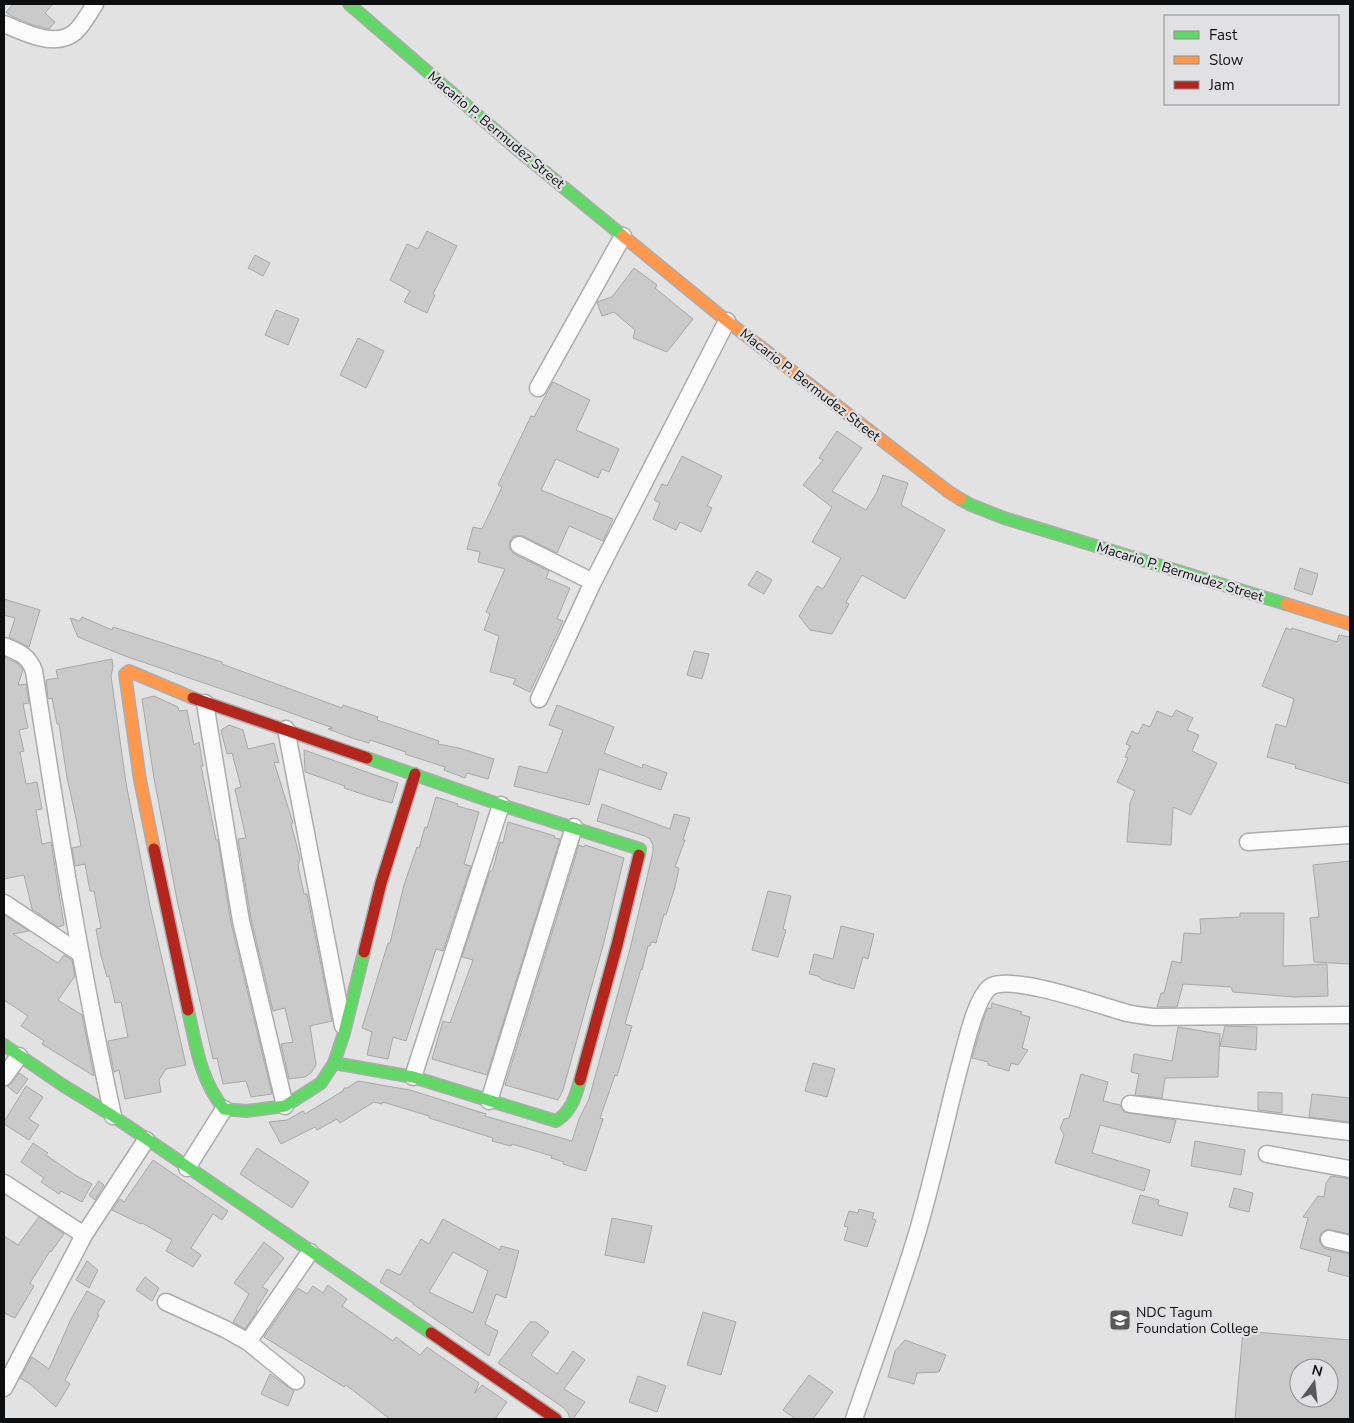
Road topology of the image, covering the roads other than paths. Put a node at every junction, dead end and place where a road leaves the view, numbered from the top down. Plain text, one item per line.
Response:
1 (95, 4) edge
2 (349, 4) edge
3 (4, 24) edge
4 (623, 236) junction
5 (727, 321) junction
6 (538, 388) dead end
7 (519, 545) dead end
8 (593, 582) junction
9 (1350, 624) edge
10 (4, 646) edge
11 (539, 699) dead end
12 (205, 703) junction
13 (286, 729) junction
14 (415, 774) junction
15 (502, 806) junction
16 (574, 827) junction
17 (1350, 835) edge
18 (1248, 842) dead end
19 (4, 903) edge
20 (81, 954) junction
21 (1350, 1015) edge
22 (344, 1033) junction
23 (4, 1046) edge
24 (19, 1056) junction
25 (334, 1063) junction
26 (4, 1077) edge
27 (413, 1077) junction
28 (489, 1101) junction
29 (1130, 1104) dead end
30 (285, 1106) junction
31 (224, 1109) junction
32 (113, 1116) junction
33 (1350, 1132) edge
34 (146, 1140) junction
35 (1267, 1154) dead end
36 (187, 1168) junction
37 (1350, 1169) edge
38 (4, 1183) edge
39 (84, 1235) junction
40 (1329, 1239) dead end
41 (1350, 1244) edge
42 (310, 1252) junction
43 (166, 1302) dead end
44 (248, 1342) junction
45 (8, 1370) edge
46 (296, 1381) dead end
47 (4, 1388) edge
48 (556, 1419) edge
49 (854, 1419) edge

1 - 3 street
2 - 4 street, Macario P. Bermudez Street
4 - 5 street, Macario P. Bermudez Street
4 - 6 street
5 - 8 street
5 - 9 street, Macario P. Bermudez Street
7 - 8 street
8 - 11 street
10 - 20 street
12 - 13 street
12 - 30 street
12 - 31 street
13 - 14 street
13 - 22 street
14 - 15 street
14 - 22 street
15 - 16 street
15 - 27 street
16 - 28 street
16 - 28 street
17 - 18 street
19 - 20 street
20 - 32 street
21 - 49 street
22 - 25 street
23 - 24 street
24 - 26 street
24 - 32 street
25 - 27 street
25 - 30 street
27 - 28 street
29 - 33 street
30 - 31 street
31 - 36 street
32 - 34 street
34 - 36 street
34 - 39 street
35 - 37 street
36 - 42 street
38 - 39 street
39 - 45 street
40 - 41 street
42 - 44 street
42 - 48 street
43 - 44 street
44 - 46 street
45 - 47 street

